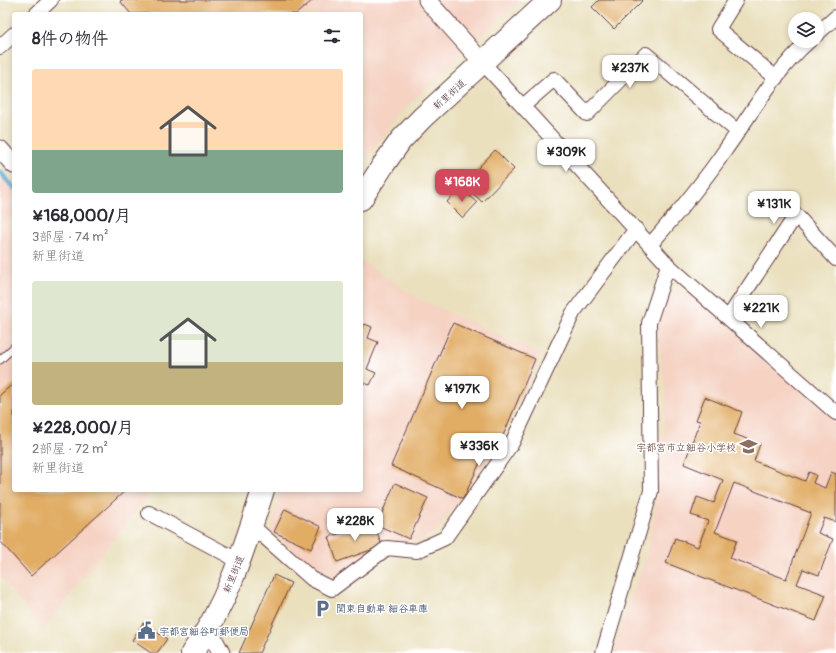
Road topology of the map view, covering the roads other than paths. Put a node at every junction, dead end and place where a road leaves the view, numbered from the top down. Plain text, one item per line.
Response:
1 (51, 0) edge
2 (427, 0) edge
3 (550, 0) edge
4 (736, 0) edge
5 (38, 12) edge
6 (836, 17) edge
7 (824, 28) edge
8 (12, 36) edge
9 (0, 47) edge
10 (803, 48) edge
11 (483, 63) junction
12 (776, 78) junction
13 (523, 106) junction
14 (738, 132) junction
15 (0, 149) edge
16 (12, 163) edge
17 (363, 197) edge
18 (636, 229) junction
19 (650, 245) junction
20 (836, 259) edge
21 (668, 265) junction
22 (728, 318) junction
23 (12, 349) edge
24 (0, 360) edge
25 (836, 413) edge
26 (262, 492) edge
27 (149, 513) dead end
28 (252, 525) junction
29 (239, 561) junction
30 (208, 628) junction
31 (192, 653) edge
32 (221, 653) edge
33 (603, 653) edge

1 - 5 street
2 - 11 street
3 - 11 main road, 新里街道
4 - 12 street
6 - 7 street
8 - 9 street
10 - 12 street
11 - 13 street
11 - 17 main road, 新里街道
12 - 14 street
13 - 14 street
13 - 18 street
14 - 19 street
15 - 16 street
18 - 19 street
18 - 28 street
19 - 21 street
20 - 22 street
21 - 22 street
21 - 33 street
22 - 25 street
23 - 24 lane
26 - 28 main road, 新里街道
27 - 29 street
28 - 29 main road, 新里街道
29 - 30 main road, 新里街道
30 - 31 main road, 新里街道
30 - 32 street

